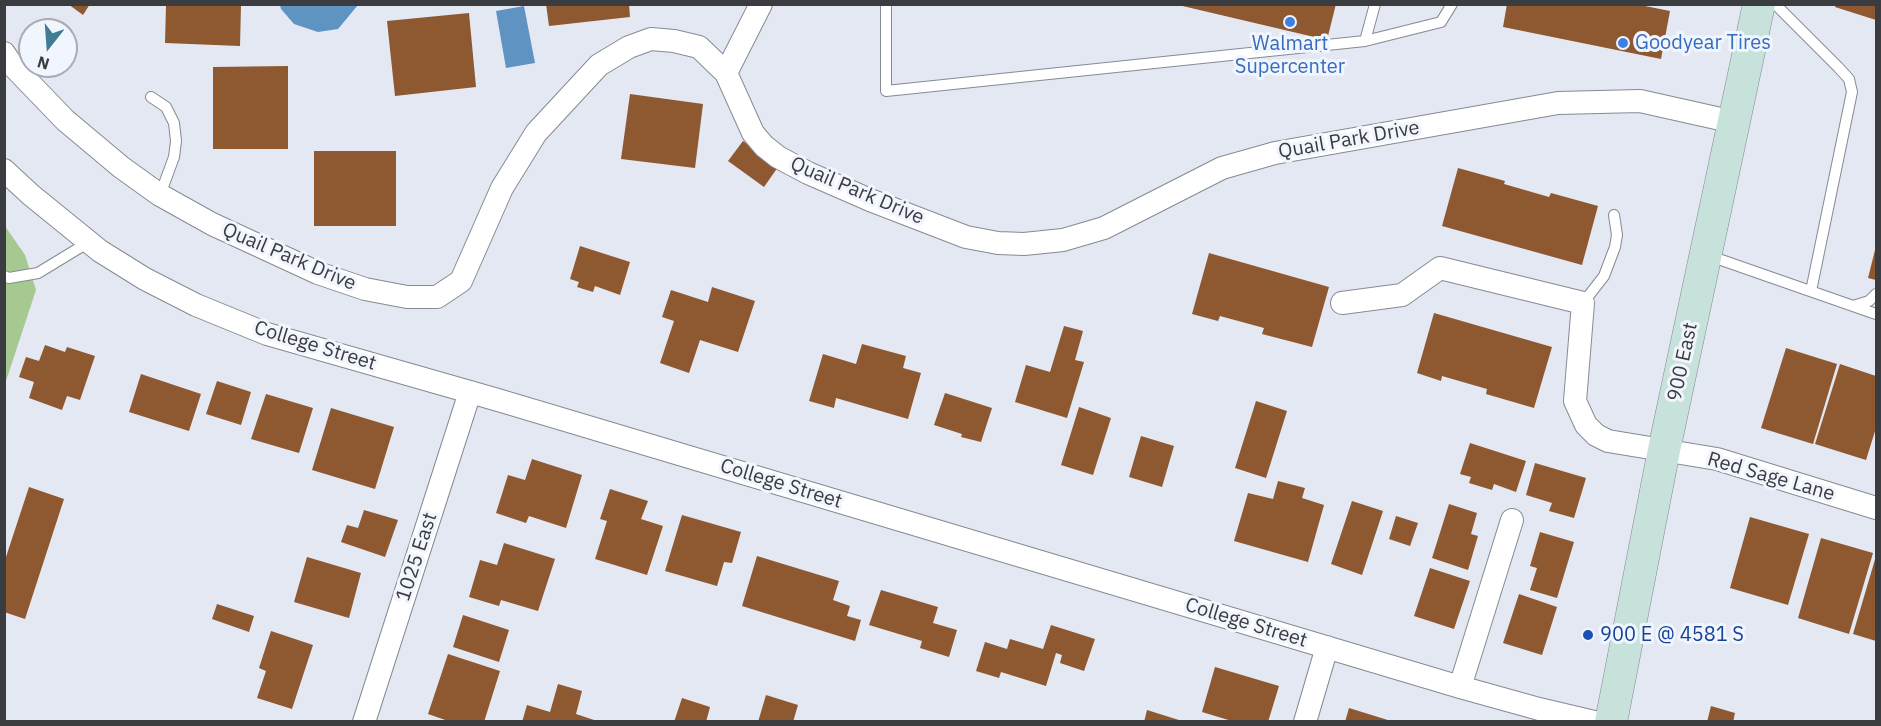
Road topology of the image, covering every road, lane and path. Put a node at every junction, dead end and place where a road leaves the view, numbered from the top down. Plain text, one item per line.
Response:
1 (761, 4) edge
2 (886, 4) edge
3 (1376, 4) edge
4 (1452, 4) edge
5 (1759, 4) edge
6 (1775, 4) edge
7 (1365, 41) junction
8 (4, 53) edge
9 (726, 74) junction
10 (151, 97) dead end
11 (1734, 122) junction
12 (4, 170) edge
13 (160, 195) junction
14 (1614, 214) dead end
15 (89, 242) junction
16 (1705, 254) junction
17 (4, 276) edge
18 (1811, 291) junction
19 (1876, 294) edge
20 (1342, 303) dead end
21 (1583, 303) junction
22 (1853, 306) junction
23 (1876, 314) edge
24 (470, 392) junction
25 (1664, 450) junction
26 (1876, 508) edge
27 (1512, 520) dead end
28 (1327, 647) junction
29 (1460, 687) junction
30 (364, 722) edge
31 (1305, 722) edge
32 (1594, 722) edge
33 (1611, 722) edge

1 - 9 street
2 - 7 lane
3 - 7 lane
4 - 7 lane
5 - 11 main road, 900 East
6 - 18 lane
8 - 13 street, Quail Park Drive
9 - 11 street, Quail Park Drive
9 - 13 street, Quail Park Drive
10 - 13 lane
11 - 16 main road, 900 East
12 - 15 street, College Street
14 - 21 lane
15 - 17 lane
15 - 24 street, College Street
16 - 18 lane
16 - 25 main road, 900 East
18 - 22 lane
19 - 22 lane
20 - 21 street
21 - 25 street, Red Sage Lane
22 - 23 lane
24 - 28 street, College Street
24 - 30 street, 1025 East
25 - 26 street, Red Sage Lane
25 - 33 main road, 900 East
27 - 29 street
28 - 29 street, College Street
28 - 31 street
29 - 32 street, College Street

